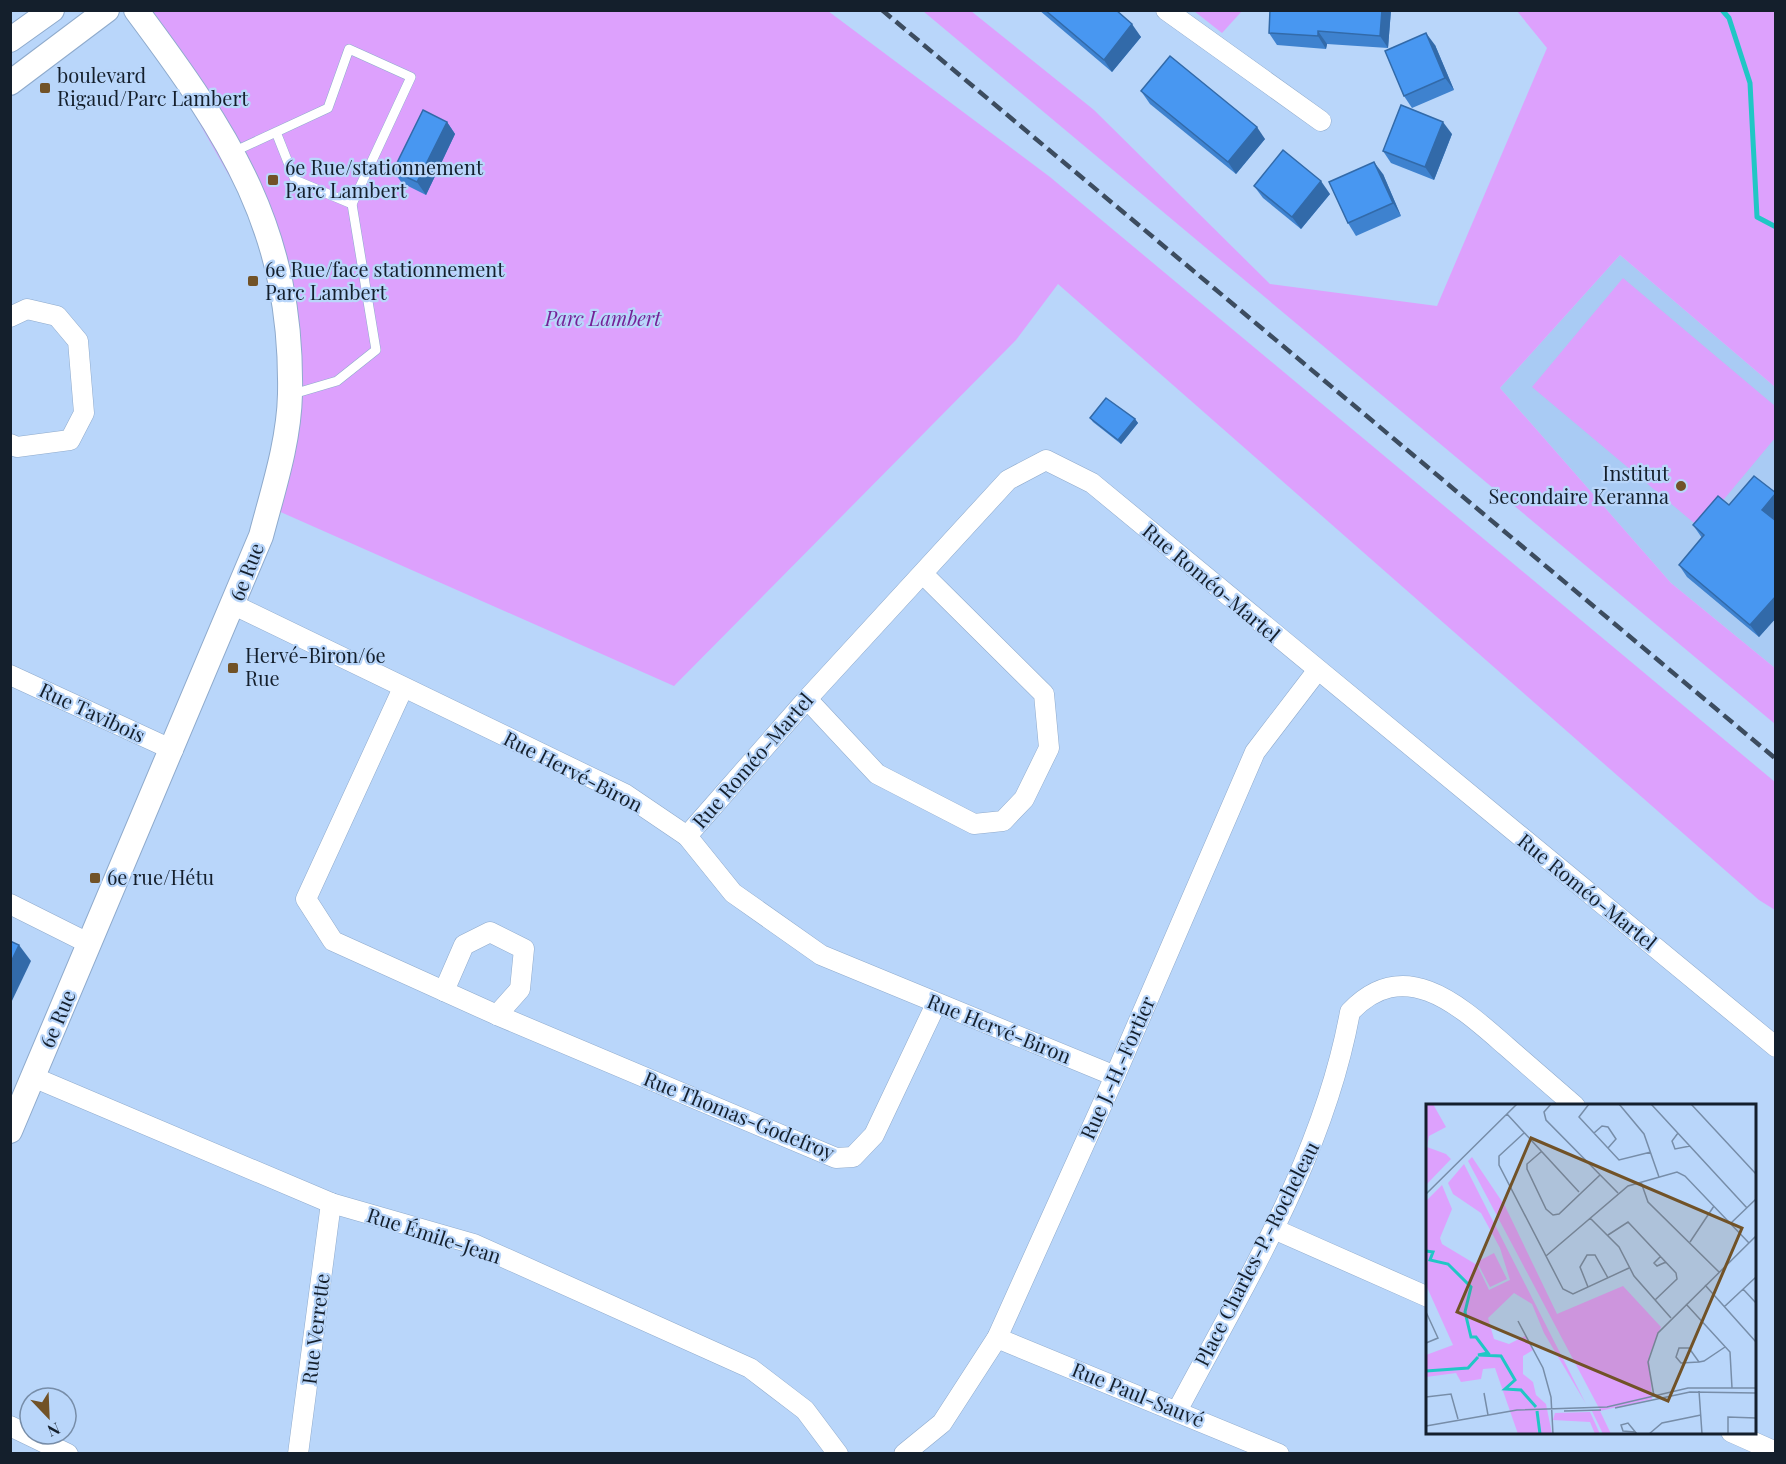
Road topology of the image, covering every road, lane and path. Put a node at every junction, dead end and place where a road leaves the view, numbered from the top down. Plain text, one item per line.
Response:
1 (52, 10) edge
2 (107, 10) edge
3 (136, 10) edge
4 (1166, 10) edge
5 (10, 40) edge
6 (10, 83) edge
7 (1321, 122) dead end
8 (276, 132) junction
9 (233, 152) junction
10 (352, 204) junction
11 (10, 317) edge
12 (290, 395) junction
13 (10, 444) edge
14 (923, 574) junction
15 (234, 605) junction
16 (1317, 671) junction
17 (10, 675) edge
18 (403, 688) junction
19 (807, 699) junction
20 (173, 750) junction
21 (687, 836) junction
22 (10, 904) edge
23 (90, 944) junction
24 (444, 991) junction
25 (936, 1004) junction
26 (497, 1015) junction
27 (1776, 1047) edge
28 (1115, 1076) junction
29 (33, 1077) junction
30 (1573, 1104) edge
31 (10, 1131) edge
32 (331, 1203) junction
33 (1274, 1229) junction
34 (1426, 1297) edge
35 (997, 1338) junction
36 (1177, 1411) junction
37 (10, 1426) edge
38 (1736, 1434) edge
39 (1776, 1452) edge
40 (68, 1454) edge
41 (298, 1454) edge
42 (838, 1454) edge
43 (904, 1454) edge
44 (1279, 1454) edge

1 - 5 street
2 - 6 street
3 - 9 street, 6e Rue
4 - 7 street
8 - 9 lane
8 - 10 lane
8 - 10 lane
9 - 12 street, 6e Rue
10 - 12 lane
11 - 13 street
12 - 15 street, 6e Rue
14 - 16 street, Rue Roméo-Martel
14 - 19 street, Rue Roméo-Martel
14 - 19 street
15 - 18 street, Rue Hervé-Biron
15 - 20 street, 6e Rue
16 - 27 street, Rue Roméo-Martel
16 - 28 street, Rue J.-H.-Fortier
17 - 20 street, Rue Tavibois
18 - 21 street, Rue Hervé-Biron
18 - 24 street, Rue Thomas-Godefroy
19 - 21 street, Rue Roméo-Martel
20 - 23 street, 6e Rue
21 - 25 street, Rue Hervé-Biron
22 - 23 street
23 - 29 street, 6e Rue
24 - 26 street, Rue Thomas-Godefroy
24 - 26 street
25 - 26 street, Rue Thomas-Godefroy
25 - 28 street, Rue Hervé-Biron
28 - 35 street, Rue J.-H.-Fortier
29 - 31 street, 6e Rue
29 - 32 street, Rue Émile-Jean
30 - 33 street, Place Charles-P.-Rocheleau
32 - 41 street, Rue Verrette
32 - 42 street, Rue Émile-Jean
33 - 34 street
33 - 36 street, Place Charles-P.-Rocheleau
35 - 36 street, Rue Paul-Sauvé
35 - 43 street, Rue J.-H.-Fortier
36 - 44 street, Rue Paul-Sauvé
37 - 40 street
38 - 39 street

